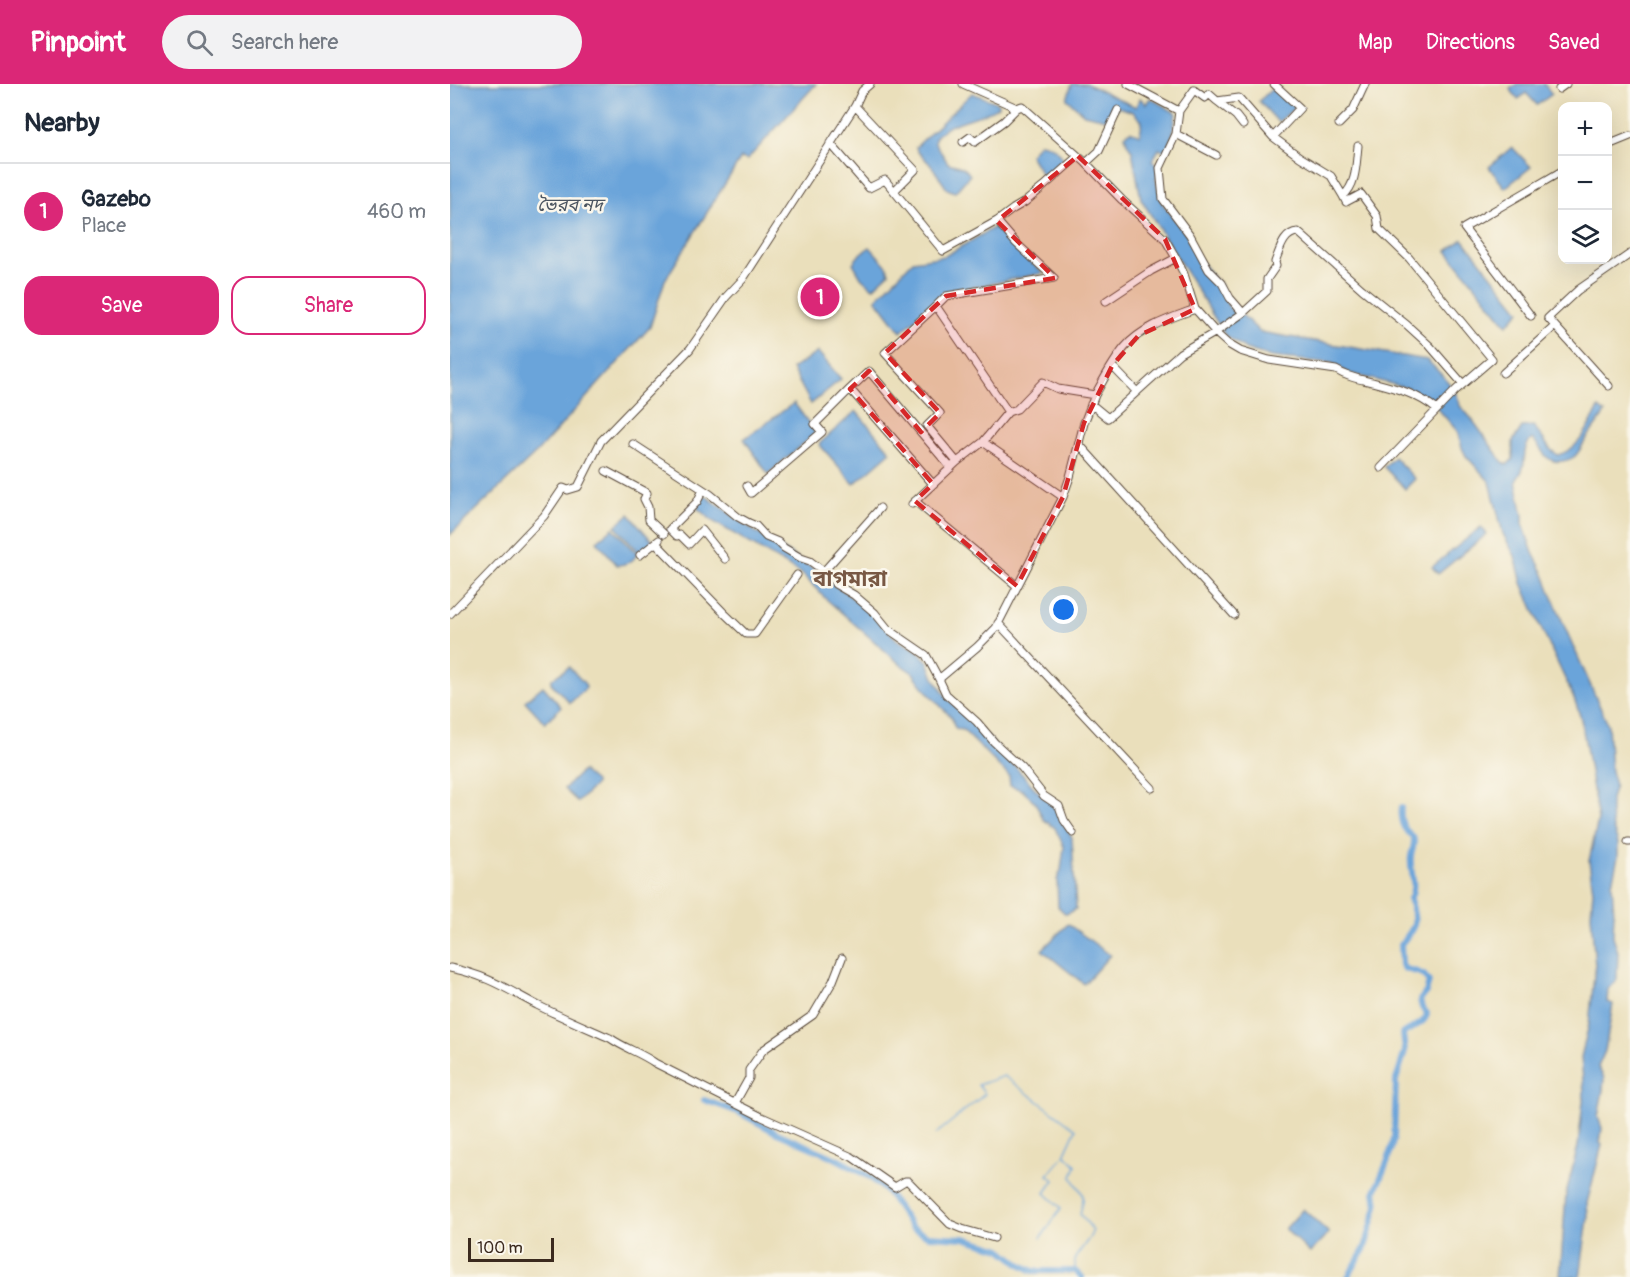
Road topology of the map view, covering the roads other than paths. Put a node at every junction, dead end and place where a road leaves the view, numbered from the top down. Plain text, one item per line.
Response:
1 (870, 84) edge
2 (963, 84) edge
3 (1129, 84) edge
4 (1274, 84) edge
5 (1365, 84) edge
6 (1566, 84) edge
7 (1559, 89) dead end
8 (1217, 101) junction
9 (855, 106) junction
10 (1017, 108) junction
11 (1118, 110) dead end
12 (1179, 111) junction
13 (1339, 124) dead end
14 (1243, 125) dead end
15 (1176, 134) junction
16 (1630, 136) edge
17 (1273, 137) junction
18 (963, 142) dead end
19 (830, 143) junction
20 (1612, 143) edge
21 (1358, 146) dead end
22 (1216, 155) dead end
23 (1078, 156) junction
24 (1086, 163) junction
25 (1558, 174) edge
26 (894, 191) junction
27 (1343, 196) junction
28 (997, 221) junction
29 (1630, 254) edge
30 (1176, 258) junction
31 (1106, 301) dead end
32 (936, 306) junction
33 (1195, 309) junction
34 (1243, 313) junction
35 (1531, 316) dead end
36 (1555, 326) junction
37 (1217, 331) junction
38 (1112, 366) junction
39 (1503, 373) dead end
40 (1463, 384) junction
41 (1609, 386) dead end
42 (850, 389) junction
43 (1137, 392) junction
44 (1095, 395) junction
45 (1091, 404) junction
46 (1437, 409) junction
47 (1008, 412) junction
48 (982, 442) junction
49 (633, 444) dead end
50 (1079, 444) junction
51 (954, 465) junction
52 (1381, 468) dead end
53 (606, 471) dead end
54 (933, 484) junction
55 (747, 486) dead end
56 (703, 490) junction
57 (1063, 497) junction
58 (879, 508) dead end
59 (670, 529) junction
60 (664, 534) junction
61 (656, 543) junction
62 (640, 555) dead end
63 (725, 559) dead end
64 (824, 570) junction
65 (797, 576) dead end
66 (1017, 586) junction
67 (450, 614) edge
68 (1234, 615) dead end
69 (998, 623) junction
70 (939, 679) junction
71 (1152, 788) dead end
72 (1072, 833) dead end
73 (842, 958) dead end
74 (450, 969) edge
75 (735, 1103) junction
76 (994, 1238) dead end

1 - 9 street
2 - 10 street
3 - 12 street
4 - 17 street
5 - 13 street
6 - 7 street
8 - 12 street
8 - 14 street
8 - 17 street
9 - 19 street
9 - 26 street
10 - 18 street
10 - 23 street
11 - 24 street
12 - 15 street
15 - 22 street
15 - 34 street
16 - 20 street
17 - 27 street
19 - 26 street
19 - 67 street
21 - 27 street
23 - 24 street
23 - 28 street
24 - 30 street
25 - 35 street
26 - 28 street
27 - 40 street
28 - 32 street
29 - 36 street
30 - 31 street
30 - 33 street
32 - 47 street
32 - 51 street
33 - 37 street
33 - 38 street
34 - 37 street
34 - 40 street
36 - 39 street
36 - 41 street
37 - 43 street
37 - 46 street
38 - 43 street
38 - 44 street
40 - 46 street
42 - 51 street
42 - 54 street
42 - 55 street
43 - 45 street
44 - 45 street
44 - 47 street
45 - 50 street
46 - 52 street
47 - 48 street
48 - 51 street
48 - 57 street
49 - 56 street
50 - 57 street
50 - 68 street
51 - 54 street
53 - 60 street
54 - 66 street
56 - 59 street
56 - 64 street
57 - 66 street
58 - 64 street
59 - 60 street
59 - 63 street
60 - 61 street
61 - 62 street
61 - 65 street
64 - 70 street
66 - 69 street
69 - 70 street
69 - 71 street
70 - 72 street
73 - 75 street
74 - 75 street
75 - 76 street

